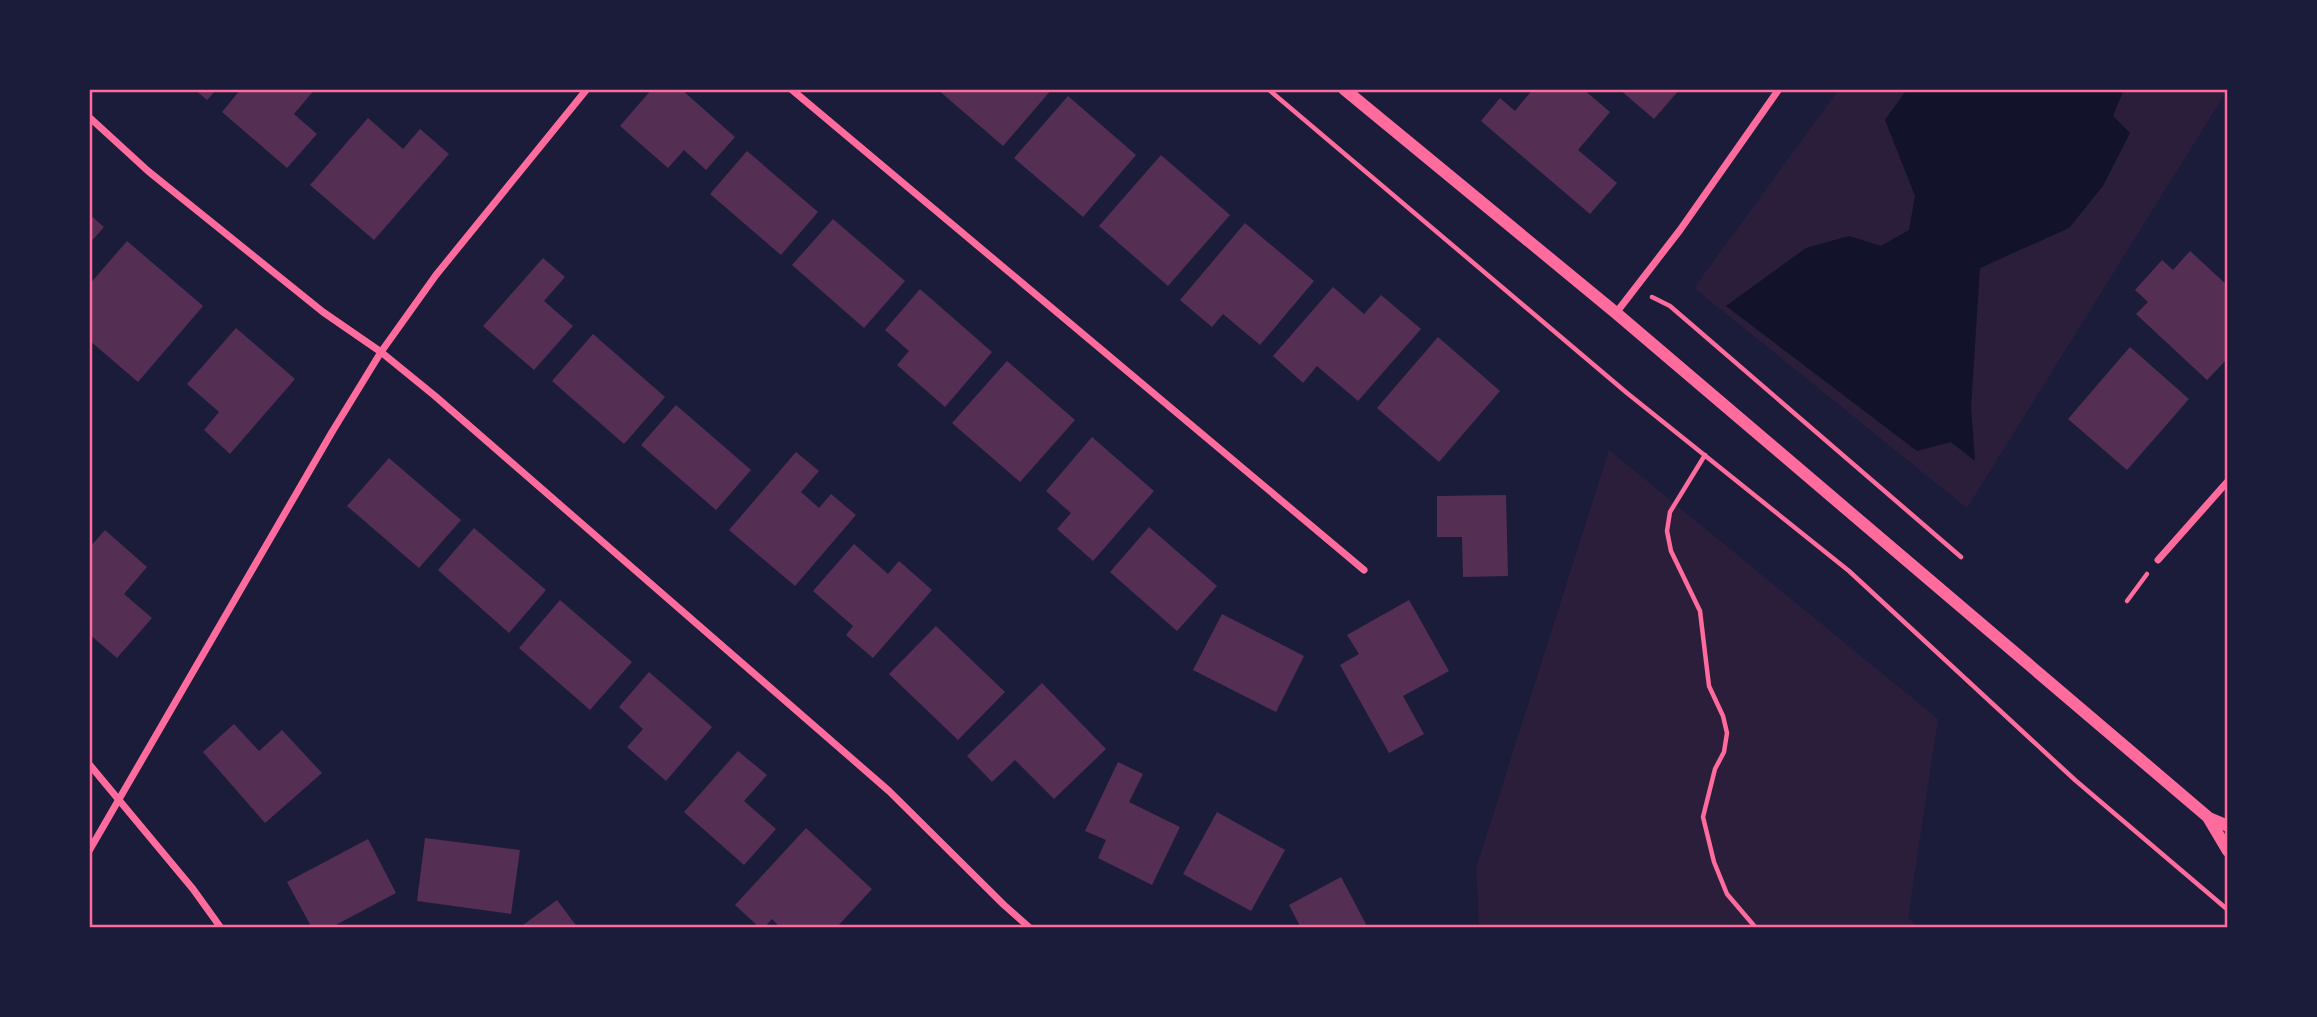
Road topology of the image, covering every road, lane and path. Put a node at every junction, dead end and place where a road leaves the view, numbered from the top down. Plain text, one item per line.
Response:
1 (587, 89) edge
2 (790, 89) edge
3 (1268, 89) edge
4 (1344, 89) edge
5 (1779, 89) edge
6 (89, 117) edge
7 (1635, 289) junction
8 (1616, 313) junction
9 (380, 352) junction
10 (1705, 455) junction
11 (2228, 481) edge
12 (1961, 557) dead end
13 (2158, 560) joint
14 (1364, 569) dead end
15 (2127, 601) dead end
16 (89, 764) edge
17 (119, 798) junction
18 (2209, 818) junction
19 (2228, 826) edge
20 (89, 851) edge
21 (2228, 851) edge
22 (2228, 911) edge
23 (221, 928) edge
24 (1030, 928) edge
25 (1756, 928) edge

1 - 9 street
2 - 14 street
3 - 10 path
4 - 8 street
5 - 7 street
6 - 9 street
7 - 8 street
7 - 12 path
8 - 18 street
9 - 17 street
9 - 24 street
10 - 22 path
10 - 25 path
11 - 13 street
13 - 15 path
16 - 17 street
17 - 20 street
17 - 23 street
18 - 19 street
18 - 21 street

